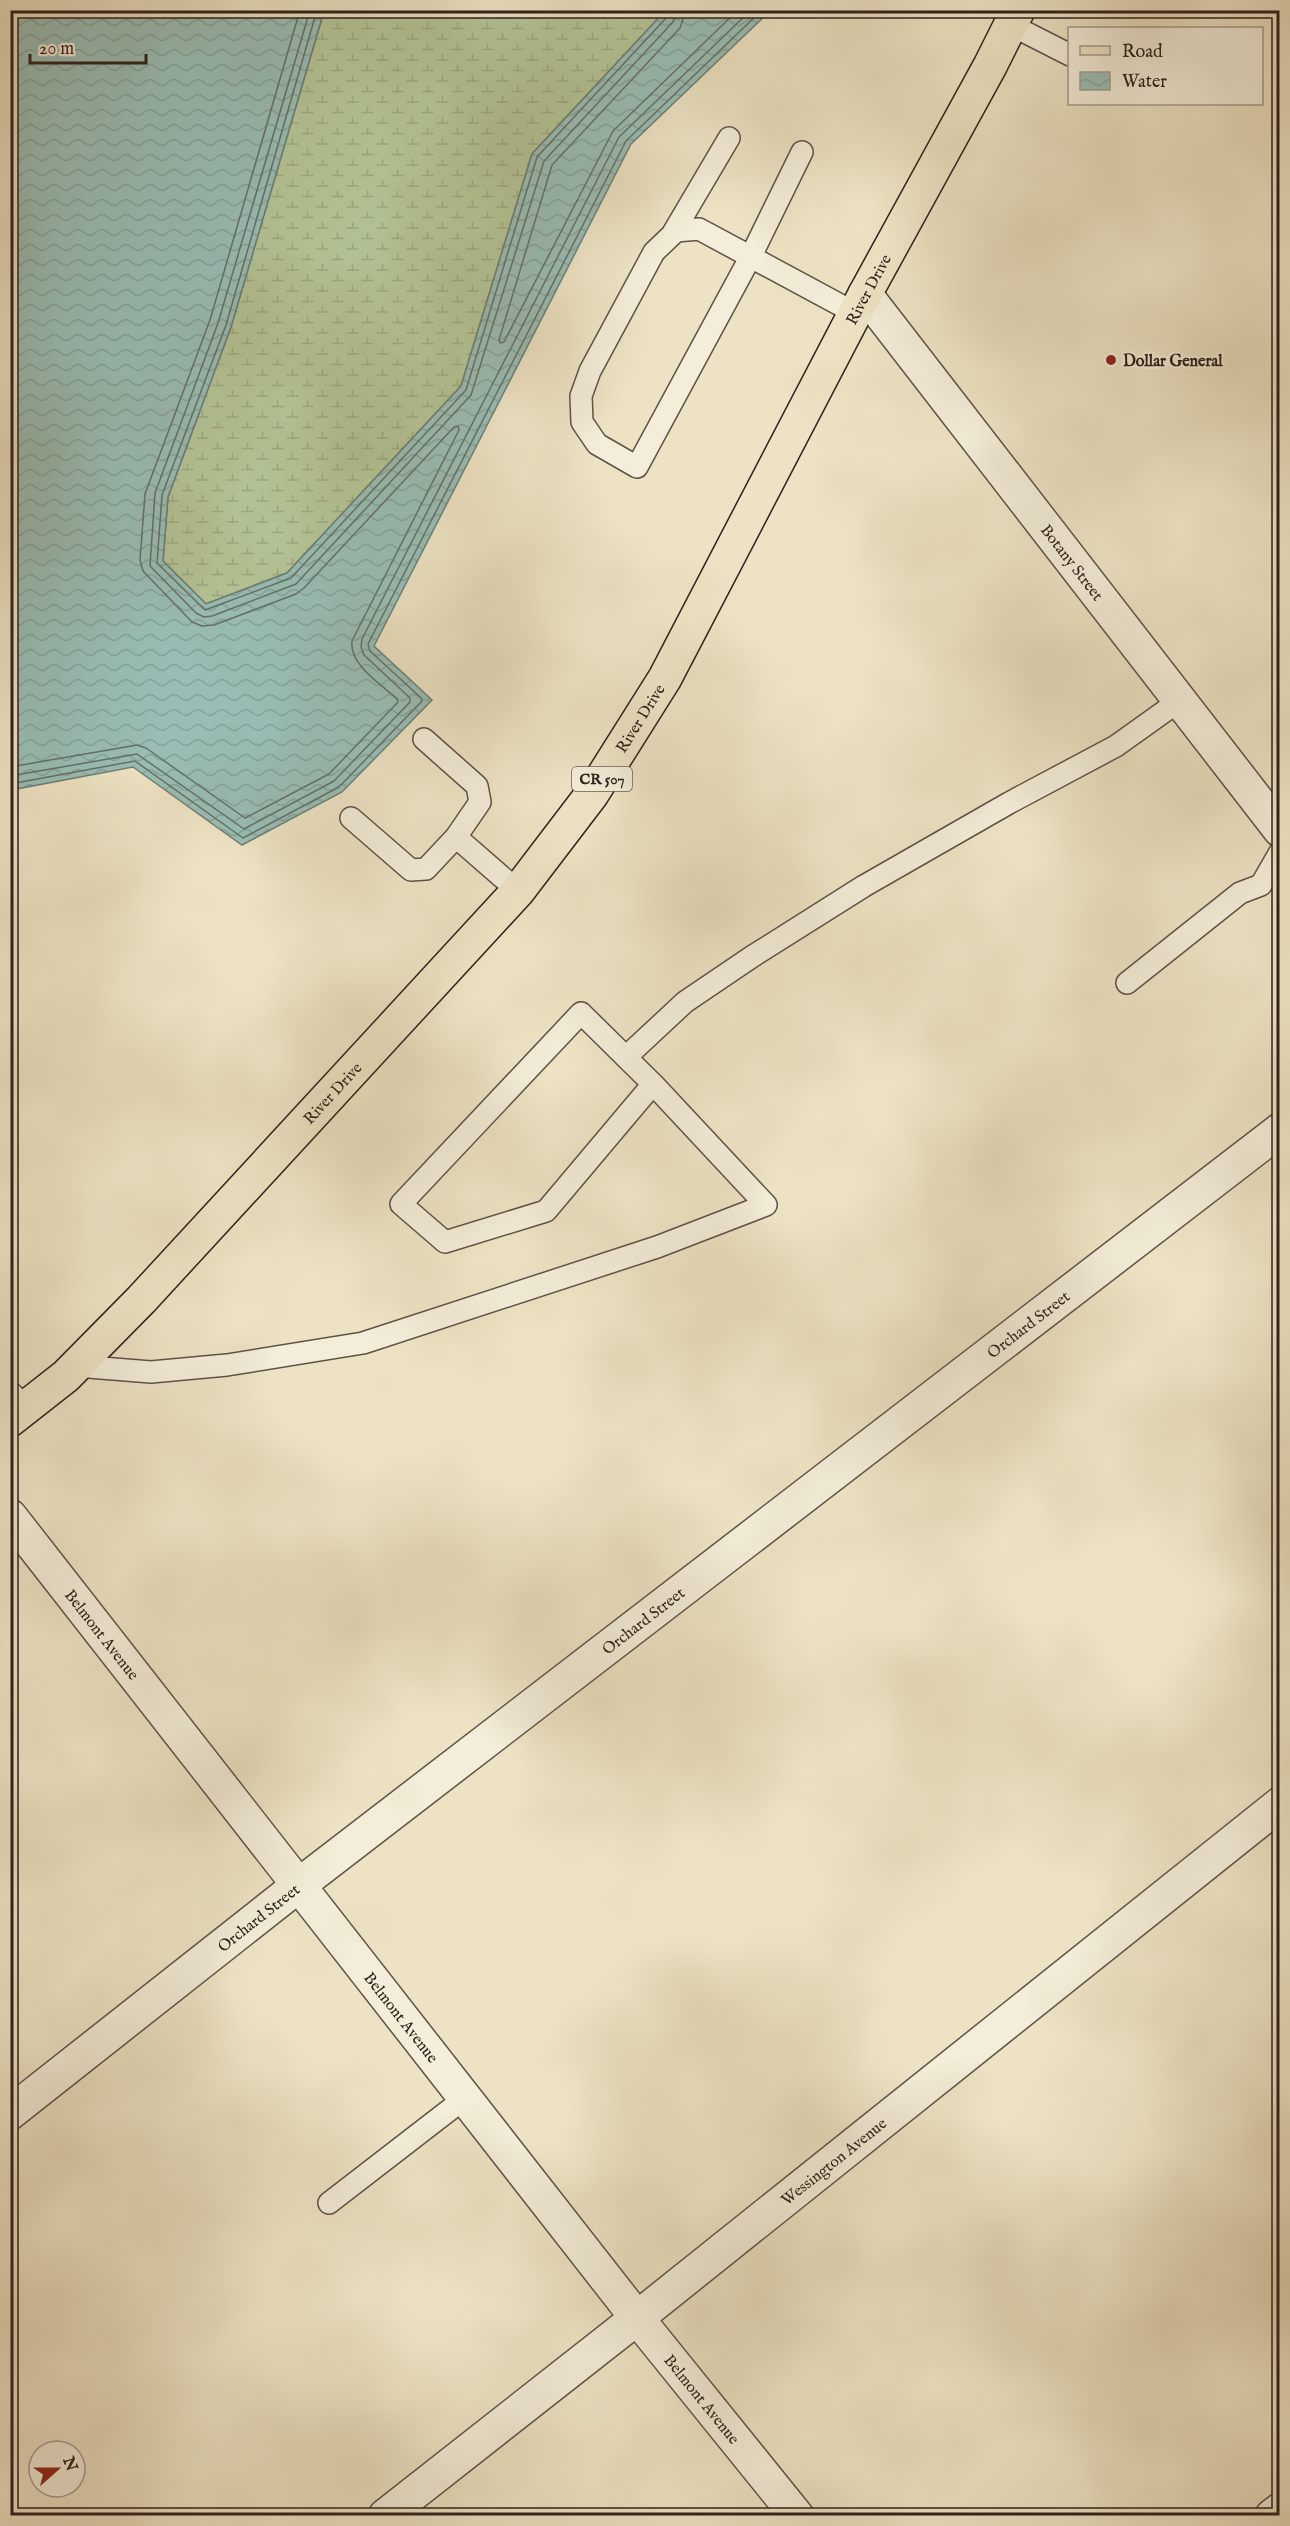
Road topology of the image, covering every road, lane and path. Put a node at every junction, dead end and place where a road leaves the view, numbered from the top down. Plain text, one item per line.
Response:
1 (1014, 18) edge
2 (1068, 54) edge
3 (729, 138) dead end
4 (802, 152) dead end
5 (673, 233) junction
6 (751, 256) junction
7 (860, 303) junction
8 (1179, 701) junction
9 (424, 739) dead end
10 (351, 818) dead end
11 (1279, 835) edge
12 (456, 837) junction
13 (518, 891) junction
14 (1127, 983) dead end
15 (626, 1058) junction
16 (653, 1084) junction
17 (1280, 1130) edge
18 (76, 1366) junction
19 (16, 1406) edge
20 (10, 1515) edge
21 (1280, 1804) edge
22 (299, 1885) junction
23 (465, 2098) junction
24 (10, 2113) edge
25 (329, 2203) dead end
26 (637, 2318) junction
27 (1280, 2510) edge
28 (385, 2516) edge
29 (797, 2516) edge
30 (1272, 2516) edge

1 - 2 lane
1 - 7 main road, River Drive / CR 507
3 - 5 lane
4 - 6 lane
5 - 6 lane
5 - 6 lane
6 - 7 lane
7 - 8 street, Botany Street
7 - 13 main road, River Drive / CR 507
8 - 11 street, Botany Street
8 - 15 lane
9 - 12 lane
10 - 12 lane
11 - 14 lane
12 - 13 lane
13 - 18 main road, River Drive / CR 507
15 - 16 lane
15 - 16 lane
16 - 18 lane
17 - 22 street, Orchard Street
18 - 19 main road, River Drive / CR 507
20 - 22 street, Belmont Avenue
21 - 26 street, Wessington Avenue
22 - 23 street, Belmont Avenue
22 - 24 street, Orchard Street
23 - 25 lane
23 - 26 street, Belmont Avenue
26 - 28 street, Wessington Avenue
26 - 29 street, Belmont Avenue
27 - 30 street

